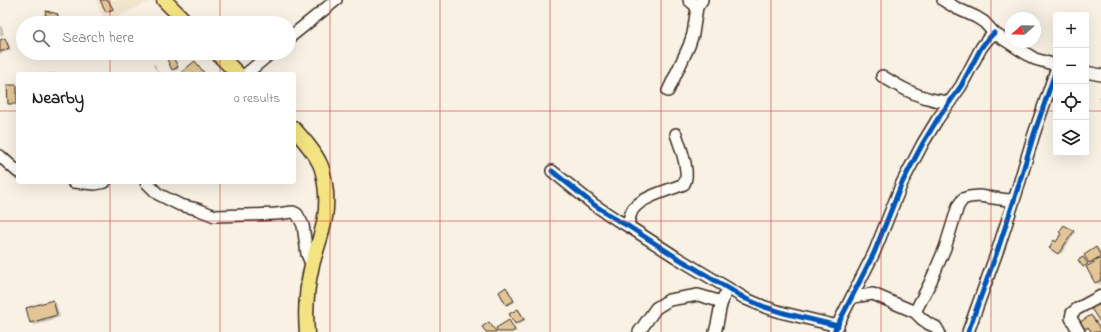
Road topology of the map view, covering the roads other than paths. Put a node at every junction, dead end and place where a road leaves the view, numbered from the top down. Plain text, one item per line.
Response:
1 (164, 0) edge
2 (336, 0) edge
3 (944, 0) edge
4 (696, 2) edge
5 (180, 16) edge
6 (296, 32) edge
7 (994, 33) junction
8 (224, 60) edge
9 (263, 60) edge
10 (1053, 64) edge
11 (236, 72) edge
12 (248, 72) edge
13 (1089, 73) edge
14 (1101, 75) edge
15 (882, 76) dead end
16 (1053, 79) edge
17 (668, 91) dead end
18 (950, 102) junction
19 (296, 131) edge
20 (676, 134) dead end
21 (0, 156) edge
22 (16, 170) edge
23 (552, 171) dead end
24 (148, 184) edge
25 (1014, 199) junction
26 (628, 226) junction
27 (312, 266) junction
28 (863, 276) junction
29 (728, 288) junction
30 (873, 294) junction
31 (1101, 296) edge
32 (853, 297) junction
33 (722, 302) junction
34 (915, 312) junction
35 (836, 329) edge
36 (307, 332) edge
37 (639, 332) edge
38 (714, 332) edge
39 (939, 332) edge
40 (968, 332) edge
41 (1079, 332) edge

1 - 5 main road
2 - 6 street
3 - 7 street
4 - 17 street
7 - 10 street
7 - 18 street
8 - 11 main road
9 - 12 street
13 - 14 street
15 - 18 street
16 - 25 street
18 - 28 street
19 - 27 main road
20 - 26 street
21 - 22 street
23 - 26 street
24 - 27 street
25 - 34 street
25 - 40 street
26 - 29 street
27 - 36 main road
28 - 30 street
28 - 32 street
29 - 33 street
29 - 35 street
30 - 32 street
30 - 34 street
31 - 41 street
32 - 35 street
33 - 37 street
33 - 38 street
34 - 39 street

